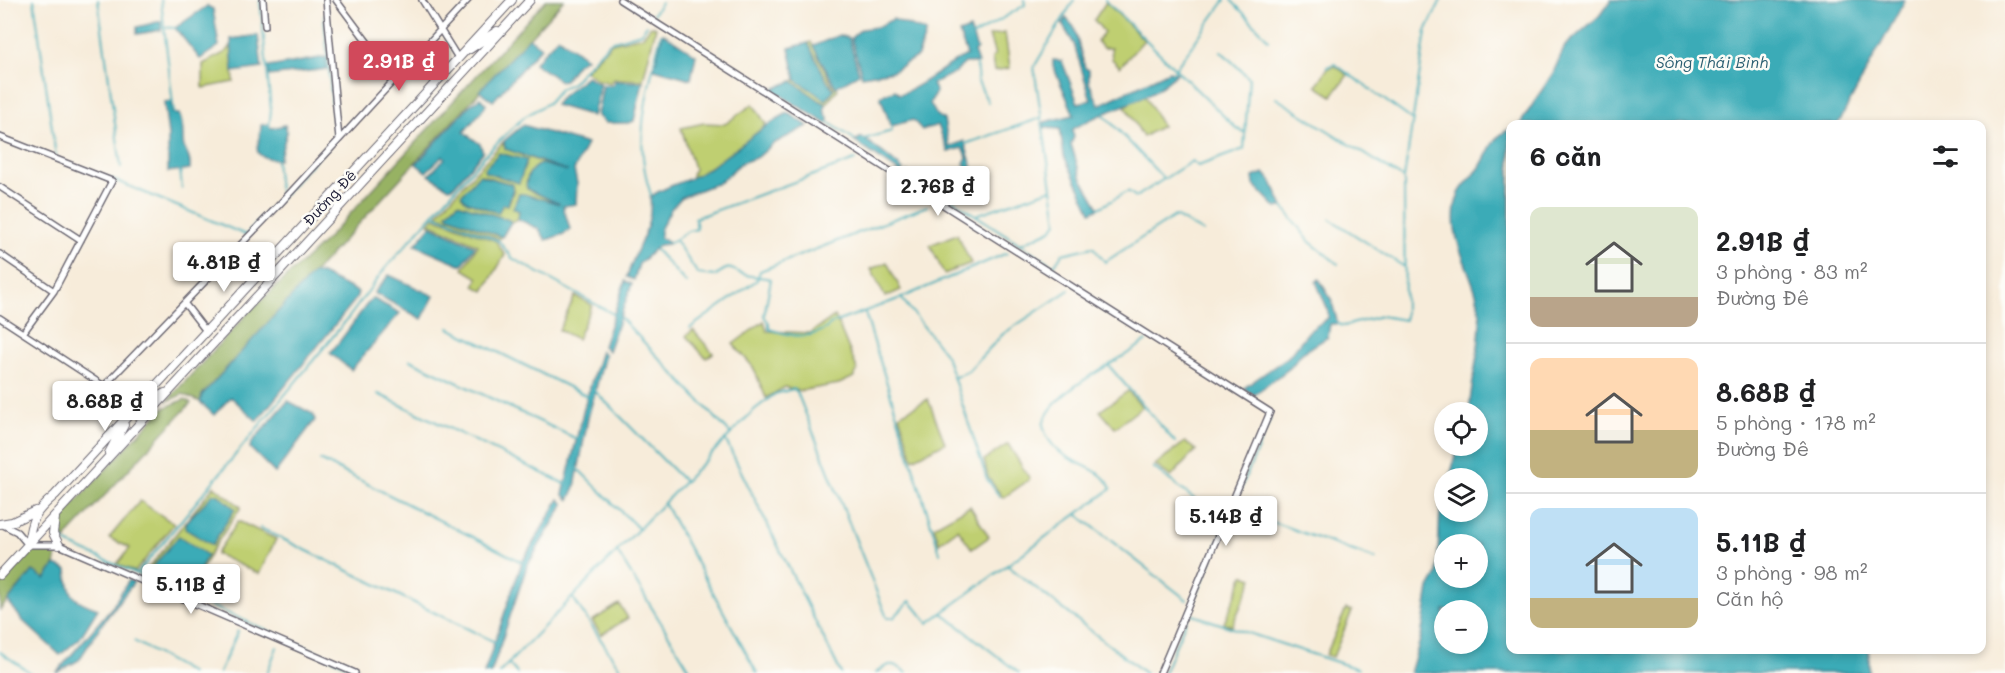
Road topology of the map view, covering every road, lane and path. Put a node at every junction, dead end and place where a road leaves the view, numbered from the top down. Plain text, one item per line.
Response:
1 (262, 0) edge
2 (326, 0) edge
3 (336, 0) edge
4 (422, 0) edge
5 (468, 0) edge
6 (512, 0) edge
7 (530, 0) edge
8 (620, 0) edge
9 (510, 23) junction
10 (265, 26) dead end
11 (441, 28) junction
12 (458, 58) junction
13 (395, 79) junction
14 (0, 137) edge
15 (339, 139) junction
16 (0, 187) edge
17 (81, 240) junction
18 (0, 254) edge
19 (54, 291) junction
20 (185, 304) junction
21 (0, 318) edge
22 (206, 331) junction
23 (23, 333) junction
24 (104, 387) junction
25 (173, 388) junction
26 (131, 412) junction
27 (103, 464) junction
28 (38, 509) junction
29 (56, 516) junction
30 (0, 524) edge
31 (28, 545) junction
32 (59, 545) junction
33 (0, 575) edge
34 (355, 673) edge
35 (1160, 673) edge

1 - 10 street
2 - 15 street
3 - 13 street
4 - 11 street
5 - 11 street
6 - 12 street, Đường Đê
7 - 9 street, Đường Đê
8 - 35 street
9 - 12 street
9 - 25 street, Đường Đê
11 - 12 street
11 - 13 street
12 - 22 street, Đường Đê
13 - 15 street
14 - 17 street
15 - 20 street
16 - 17 street
17 - 19 street
18 - 19 street
19 - 23 street
20 - 22 street
20 - 24 street
21 - 23 street
22 - 26 street, Đường Đê
23 - 24 street
24 - 26 street
25 - 26 street
25 - 27 street, Đường Đê
26 - 27 street
26 - 28 street, Đường Đê
27 - 29 street, Đường Đê
28 - 30 street, Đường Đê
28 - 31 street
29 - 31 street, Đường Đê
29 - 32 street
30 - 31 street
31 - 32 street
31 - 33 street, Đường Đê
32 - 34 street

